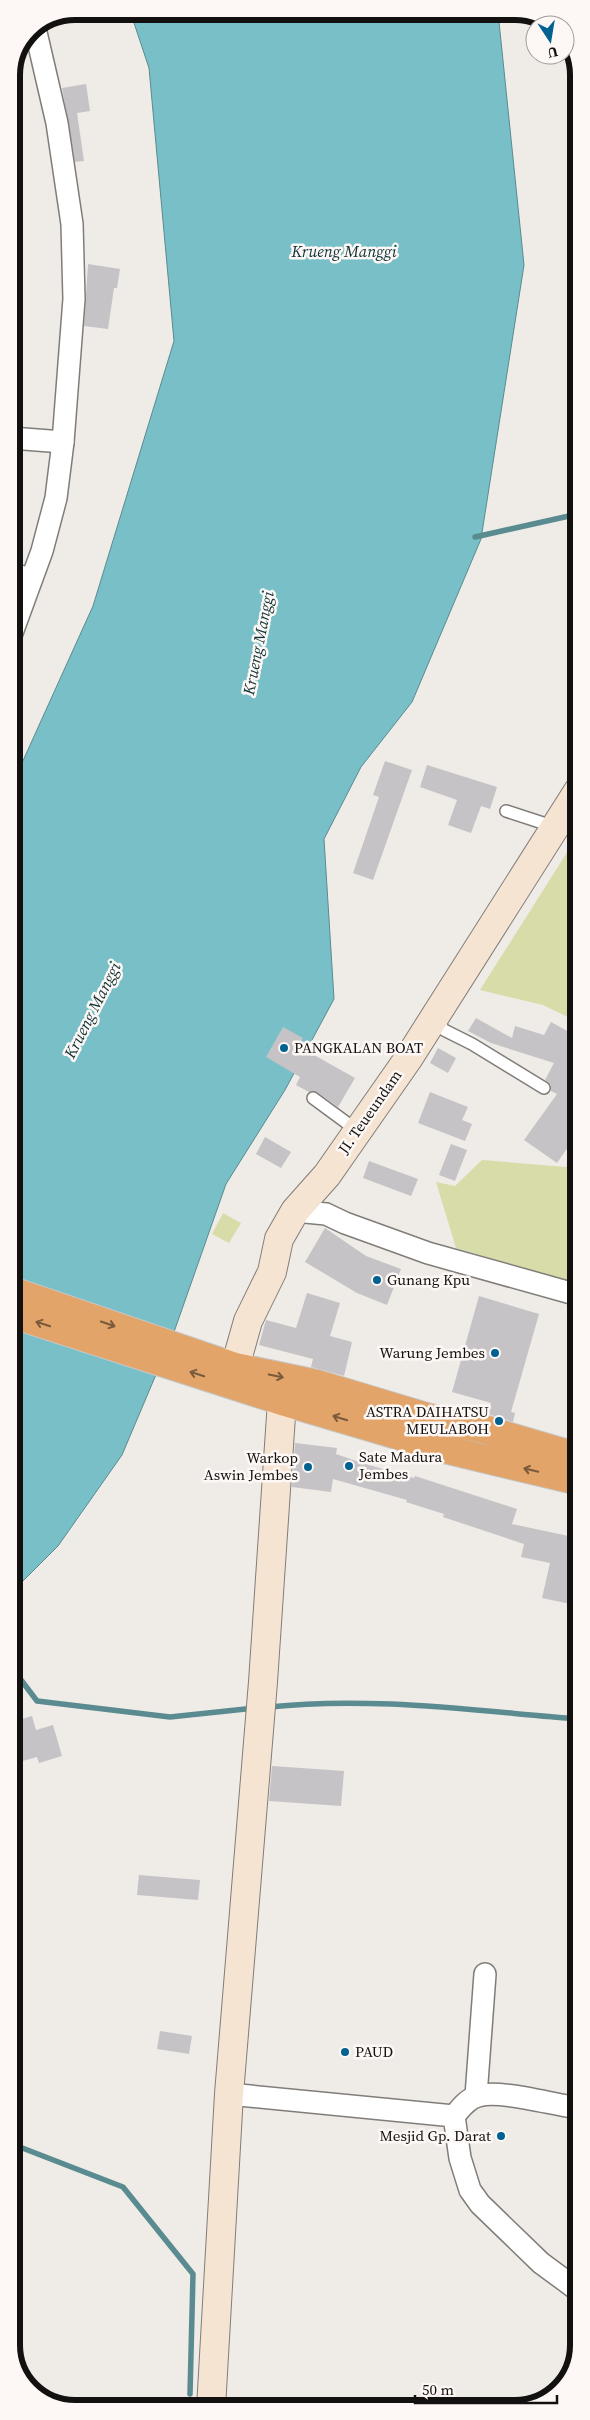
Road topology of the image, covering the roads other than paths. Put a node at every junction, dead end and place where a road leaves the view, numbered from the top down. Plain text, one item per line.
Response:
1 (37, 35) edge
2 (20, 439) edge
3 (63, 442) junction
4 (21, 577) edge
5 (570, 800) edge
6 (506, 811) dead end
7 (546, 827) junction
8 (439, 1023) junction
9 (544, 1088) dead end
10 (313, 1098) dead end
11 (350, 1133) junction
12 (295, 1211) junction
13 (570, 1293) edge
14 (20, 1294) edge
15 (20, 1316) edge
16 (239, 1378) junction
17 (282, 1401) junction
18 (570, 1455) edge
19 (570, 1479) edge
20 (485, 1974) dead end
21 (228, 2094) junction
22 (476, 2096) junction
23 (570, 2107) edge
24 (454, 2116) junction
25 (570, 2284) edge
26 (212, 2400) edge

1 - 3 street
2 - 3 street
3 - 4 street
5 - 7 street, JI. Teueundam
6 - 7 lane
7 - 8 street, JI. Teueundam
8 - 9 lane
8 - 11 street, JI. Teueundam
10 - 11 lane
11 - 12 street, JI. Teueundam
12 - 13 street
12 - 16 street, JI. Teueundam
14 -> 16 highway
16 -> 15 highway
16 - 17 highway
16 -> 18 highway
19 -> 17 highway
17 - 21 street
20 - 22 street
21 - 24 street
21 - 26 street
22 - 23 street
22 - 24 street
24 - 25 street

